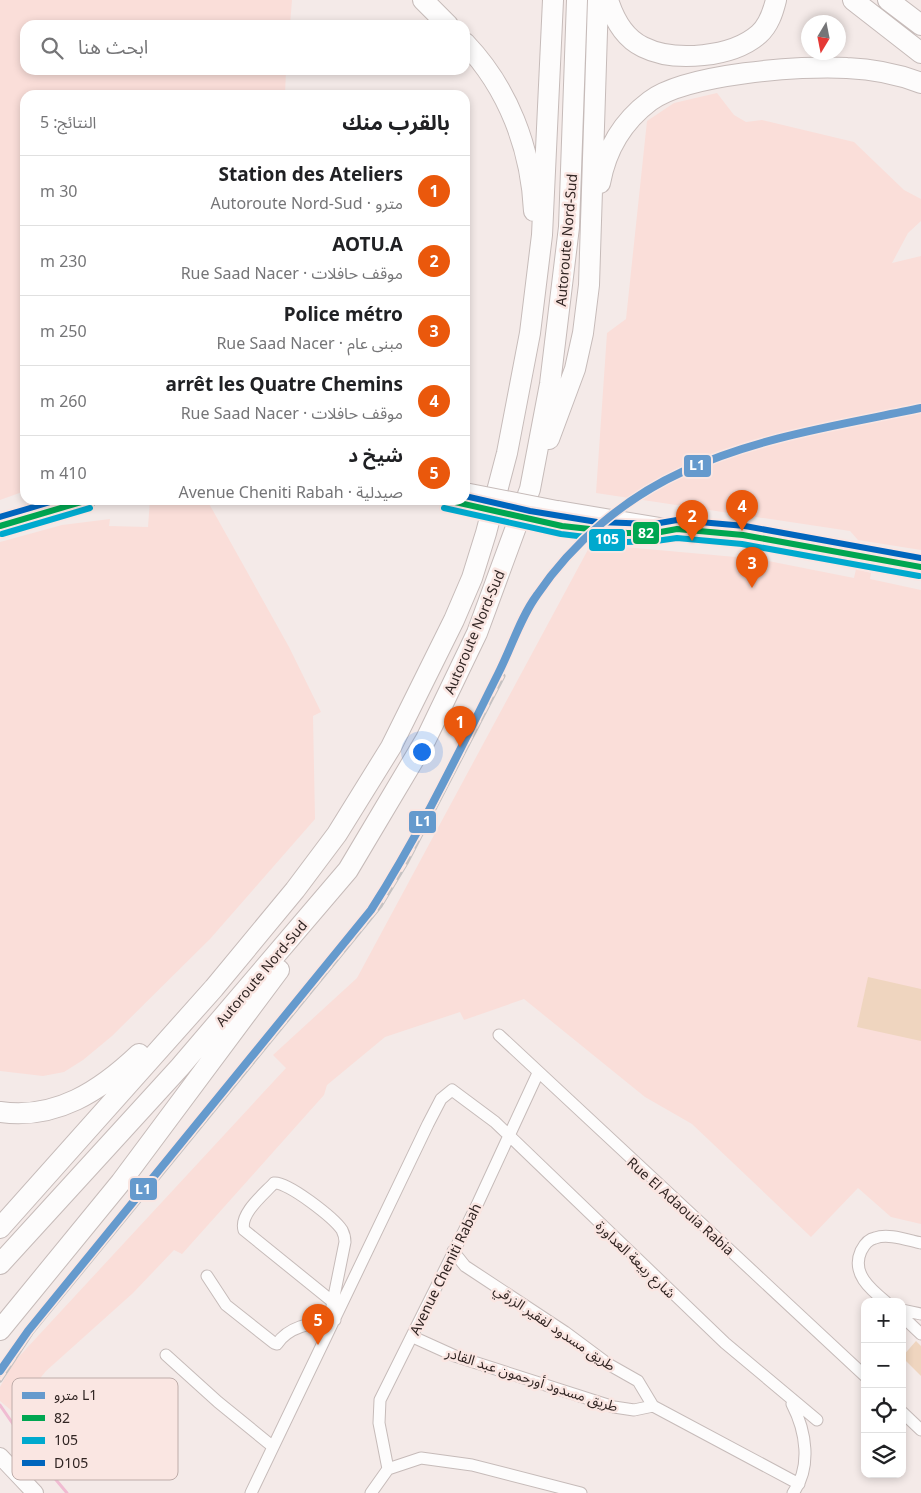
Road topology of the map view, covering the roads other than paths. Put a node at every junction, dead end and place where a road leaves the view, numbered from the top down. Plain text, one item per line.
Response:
1 (423, 0) edge
2 (554, 0) edge
3 (577, 0) edge
4 (598, 0) edge
5 (608, 0) edge
6 (776, 0) edge
7 (853, 0) edge
8 (888, 0) edge
9 (443, 20) edge
10 (921, 25) edge
11 (470, 48) edge
12 (921, 53) edge
13 (921, 83) edge
14 (592, 230) junction
15 (536, 286) junction
16 (530, 489) junction
17 (470, 501) edge
18 (71, 505) edge
19 (0, 526) edge
20 (921, 567) edge
21 (348, 870) junction
22 (214, 988) junction
23 (499, 1035) dead end
24 (538, 1073) junction
25 (0, 1112) edge
26 (508, 1136) junction
27 (0, 1228) edge
28 (921, 1243) edge
29 (454, 1251) junction
30 (0, 1264) edge
31 (207, 1276) dead end
32 (881, 1298) edge
33 (333, 1302) junction
34 (906, 1311) edge
35 (921, 1314) edge
36 (332, 1320) junction
37 (906, 1320) edge
38 (0, 1330) edge
39 (921, 1334) edge
40 (413, 1337) junction
41 (166, 1355) dead end
42 (861, 1372) edge
43 (790, 1400) junction
44 (653, 1406) junction
45 (906, 1416) edge
46 (817, 1420) dead end
47 (921, 1430) edge
48 (272, 1446) junction
49 (0, 1456) edge
50 (12, 1469) edge
51 (388, 1469) junction
52 (23, 1480) edge
53 (796, 1489) edge
54 (35, 1493) edge
55 (251, 1493) edge
56 (371, 1493) edge
57 (581, 1493) edge

1 - 9 highway
2 - 15 highway, Autoroute Nord-Sud
3 - 16 highway, Autoroute Nord-Sud
4 - 14 highway
5 - 6 highway
7 - 12 highway
8 - 10 highway
11 - 15 highway
13 - 14 highway
14 - 16 highway
15 - 22 highway, Autoroute Nord-Sud
16 - 21 highway, Autoroute Nord-Sud
17 - 20 main road, bridge
18 - 19 main road
21 - 30 highway, Autoroute Nord-Sud
21 - 38 highway
22 - 25 highway
22 - 27 highway, Autoroute Nord-Sud
23 - 24 street, Rue El Adaouia Rabia
24 - 26 street, Avenue Cheniti Rabah
24 - 42 street, Rue El Adaouia Rabia
26 - 29 street, Avenue Cheniti Rabah
26 - 36 street, شارع ربيعة العداورة
26 - 43 street, شارع ربيعة العداورة
28 - 32 street
29 - 40 street, Avenue Cheniti Rabah
29 - 44 street, طريق مسدود لفقير الزرقي
31 - 36 street
33 - 33 street
33 - 36 street
34 - 35 street
36 - 48 street
37 - 39 street
40 - 44 street, طريق مسدود أورحمون عبد القادر
40 - 51 street, Avenue Cheniti Rabah
41 - 48 street
43 - 46 street, شارع ربيعة العداورة
43 - 53 street
44 - 53 street
45 - 47 street
48 - 55 street
49 - 50 main road
51 - 56 street
51 - 57 street
52 - 54 main road

